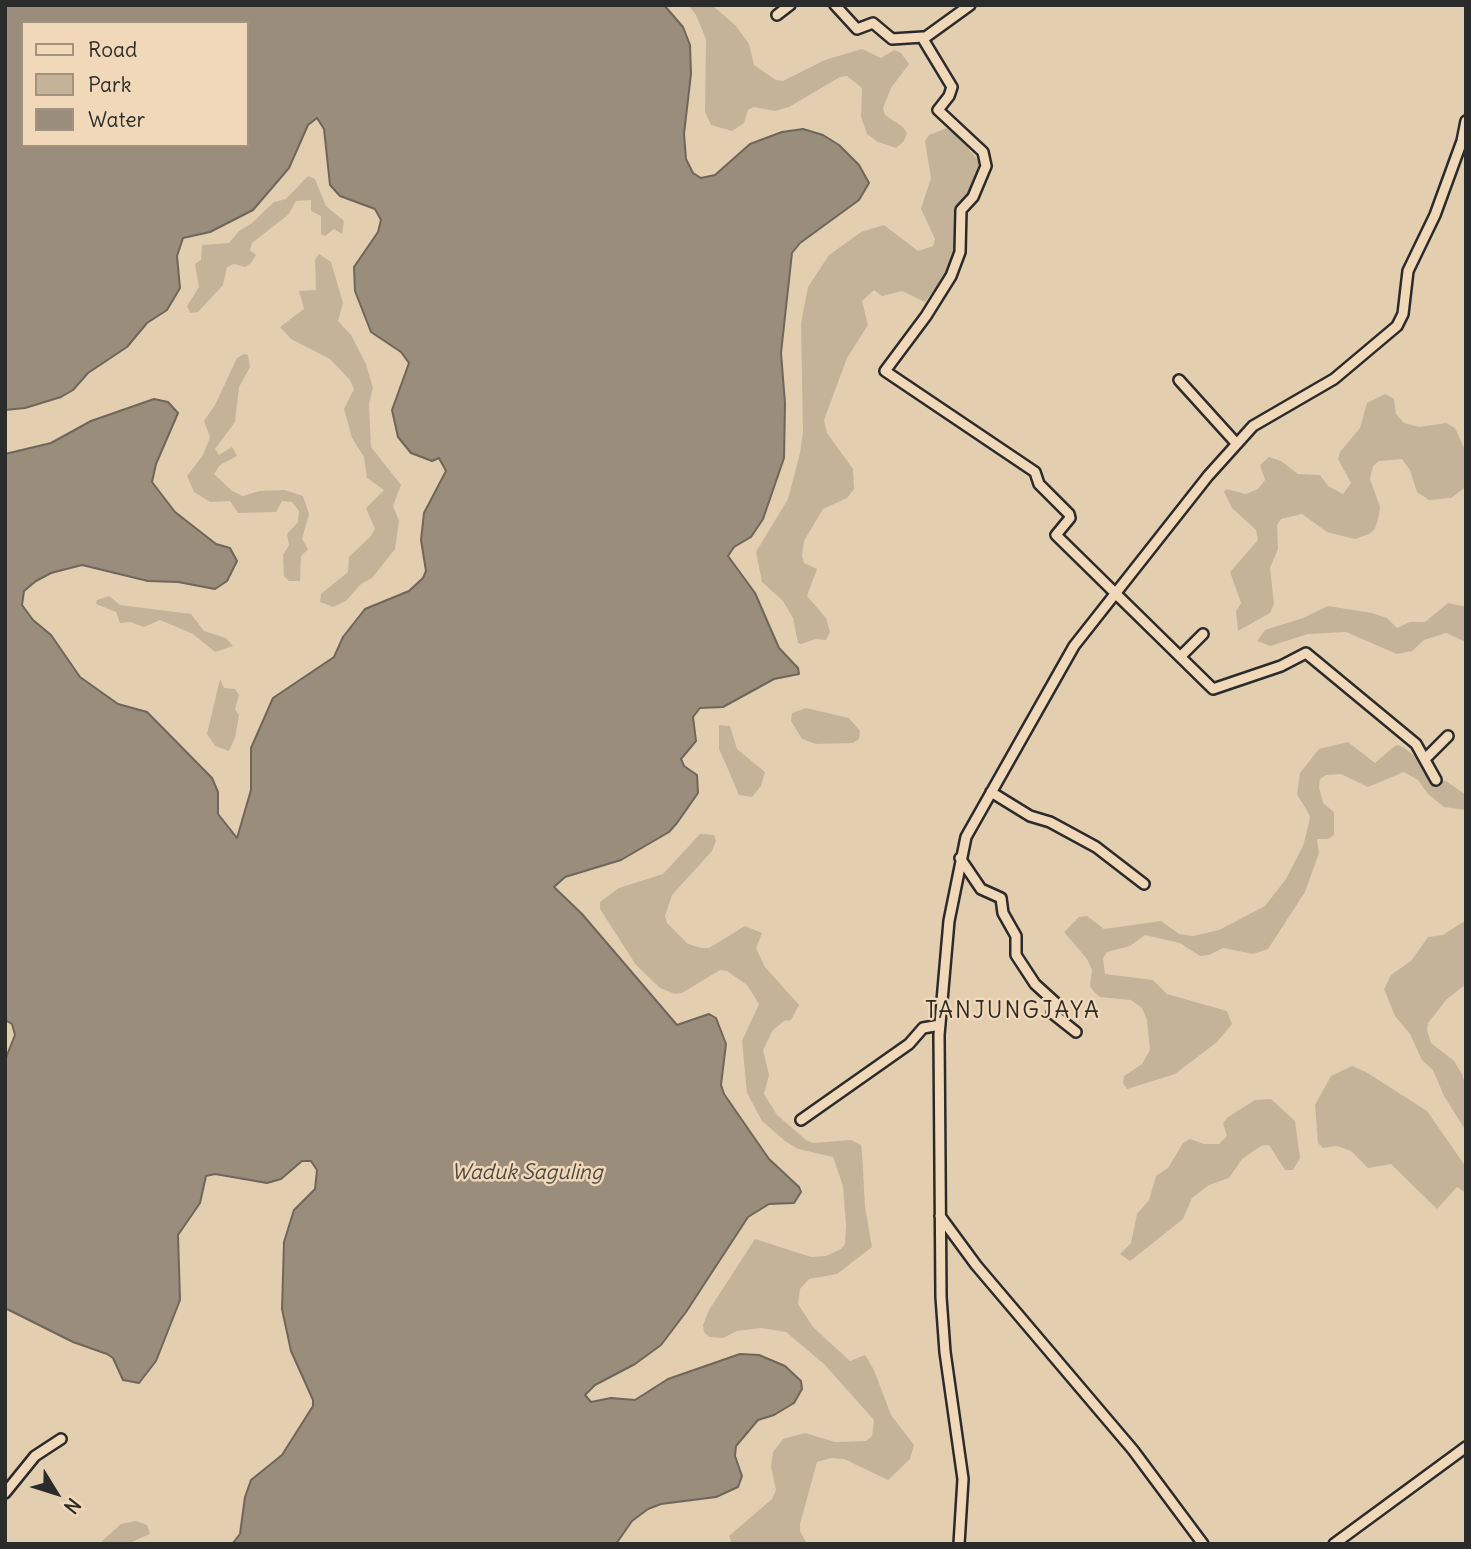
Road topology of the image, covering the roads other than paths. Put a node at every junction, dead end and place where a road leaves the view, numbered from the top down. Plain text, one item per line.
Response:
1 (790, 5) edge
2 (835, 5) edge
3 (970, 5) edge
4 (777, 15) dead end
5 (923, 37) junction
6 (1466, 121) edge
7 (1464, 142) edge
8 (1180, 380) dead end
9 (1236, 443) junction
10 (1113, 593) junction
11 (1203, 634) dead end
12 (1181, 656) junction
13 (1448, 736) dead end
14 (1426, 758) junction
15 (1436, 780) dead end
16 (991, 792) junction
17 (960, 858) junction
18 (1144, 884) dead end
19 (940, 1025) junction
20 (1076, 1032) dead end
21 (801, 1120) dead end
22 (940, 1216) junction
23 (61, 1439) dead end
24 (1466, 1447) edge
25 (5, 1493) edge
26 (959, 1544) edge
27 (1203, 1544) edge
28 (1334, 1544) edge

1 - 4 street
2 - 5 street
3 - 5 street
5 - 10 street
6 - 7 street
7 - 9 street
8 - 9 street
9 - 10 street
10 - 12 street
10 - 16 street
11 - 12 street
12 - 14 street
13 - 14 street
14 - 15 street
16 - 17 street
16 - 18 street
17 - 19 street
17 - 20 street
19 - 21 street
19 - 22 street
22 - 26 street
22 - 27 street
23 - 25 street
24 - 28 street

